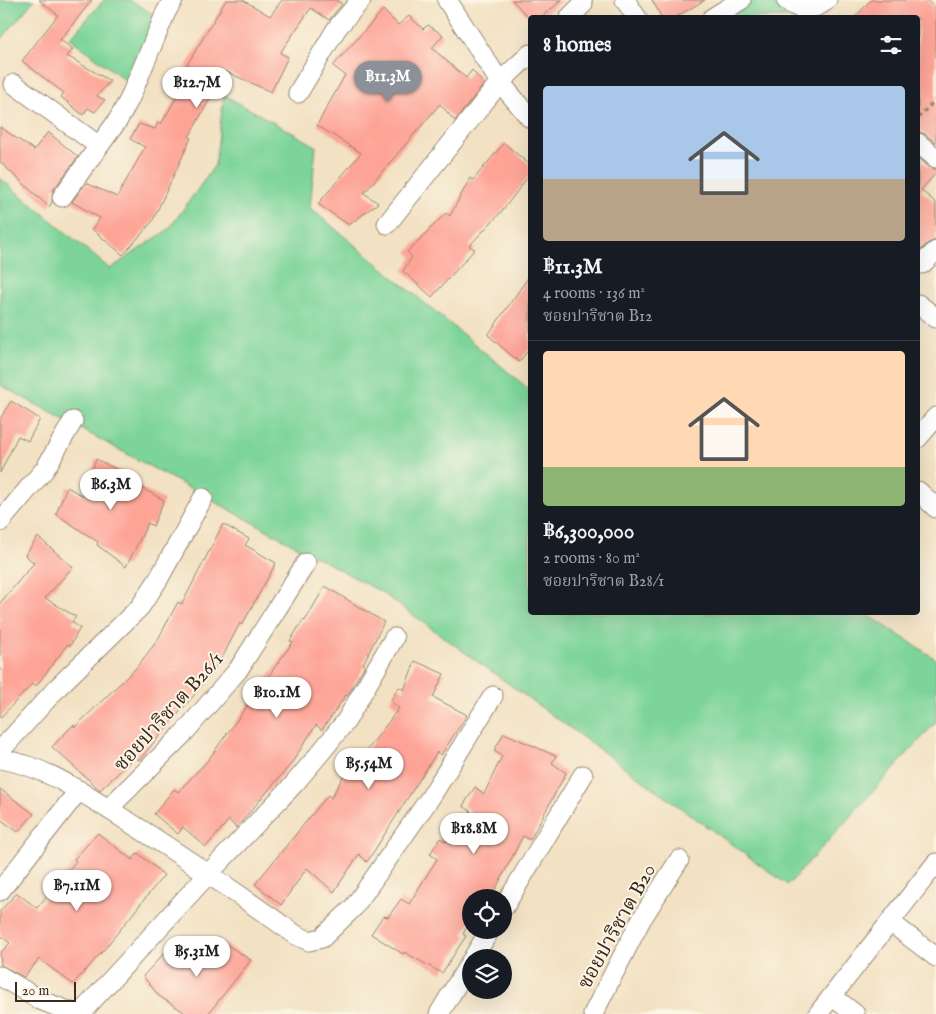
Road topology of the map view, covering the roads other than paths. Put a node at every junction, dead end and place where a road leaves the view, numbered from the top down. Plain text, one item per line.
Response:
1 (361, 0) edge
2 (447, 0) edge
3 (625, 0) edge
4 (741, 0) edge
5 (786, 0) edge
6 (827, 0) edge
7 (164, 4) edge
8 (583, 4) dead end
9 (801, 13) edge
10 (572, 15) edge
11 (634, 15) edge
12 (717, 15) edge
13 (528, 56) edge
14 (500, 82) junction
15 (14, 84) dead end
16 (298, 93) dead end
17 (528, 116) edge
18 (920, 145) edge
19 (99, 146) junction
20 (936, 158) edge
21 (62, 197) dead end
22 (387, 224) dead end
23 (936, 251) edge
24 (922, 264) dead end
25 (920, 306) edge
26 (936, 318) edge
27 (936, 417) edge
28 (73, 421) dead end
29 (920, 436) edge
30 (920, 493) edge
31 (203, 498) dead end
32 (936, 508) edge
33 (0, 522) edge
34 (306, 564) dead end
35 (394, 638) dead end
36 (493, 696) dead end
37 (0, 751) edge
38 (0, 759) edge
39 (583, 775) dead end
40 (79, 790) junction
41 (108, 809) junction
42 (679, 860) dead end
43 (936, 863) edge
44 (209, 873) junction
45 (0, 891) edge
46 (512, 893) edge
47 (890, 922) junction
48 (936, 957) edge
49 (0, 976) edge
50 (462, 976) edge
51 (833, 997) junction
52 (78, 1014) edge
53 (439, 1014) edge
54 (594, 1014) edge
55 (818, 1014) edge
56 (855, 1014) edge

1 - 16 street
2 - 14 street
3 - 11 street
4 - 12 street
5 - 9 street
6 - 9 street
7 - 19 street
8 - 10 street
13 - 14 street
14 - 17 street
14 - 22 street
15 - 19 street
18 - 20 street
19 - 21 street
23 - 24 street
25 - 26 street
27 - 29 street
28 - 33 street
30 - 32 street
31 - 37 street
34 - 41 street, ซอยปาริชาต B26/1
35 - 44 street
36 - 44 street
38 - 40 street
39 - 46 street
40 - 41 street
40 - 45 street
41 - 44 street
42 - 54 street, ซอยปาริชาต B20
43 - 47 street
44 - 52 street
47 - 48 street
47 - 51 street
49 - 52 street
50 - 53 street
51 - 55 street
51 - 56 street

